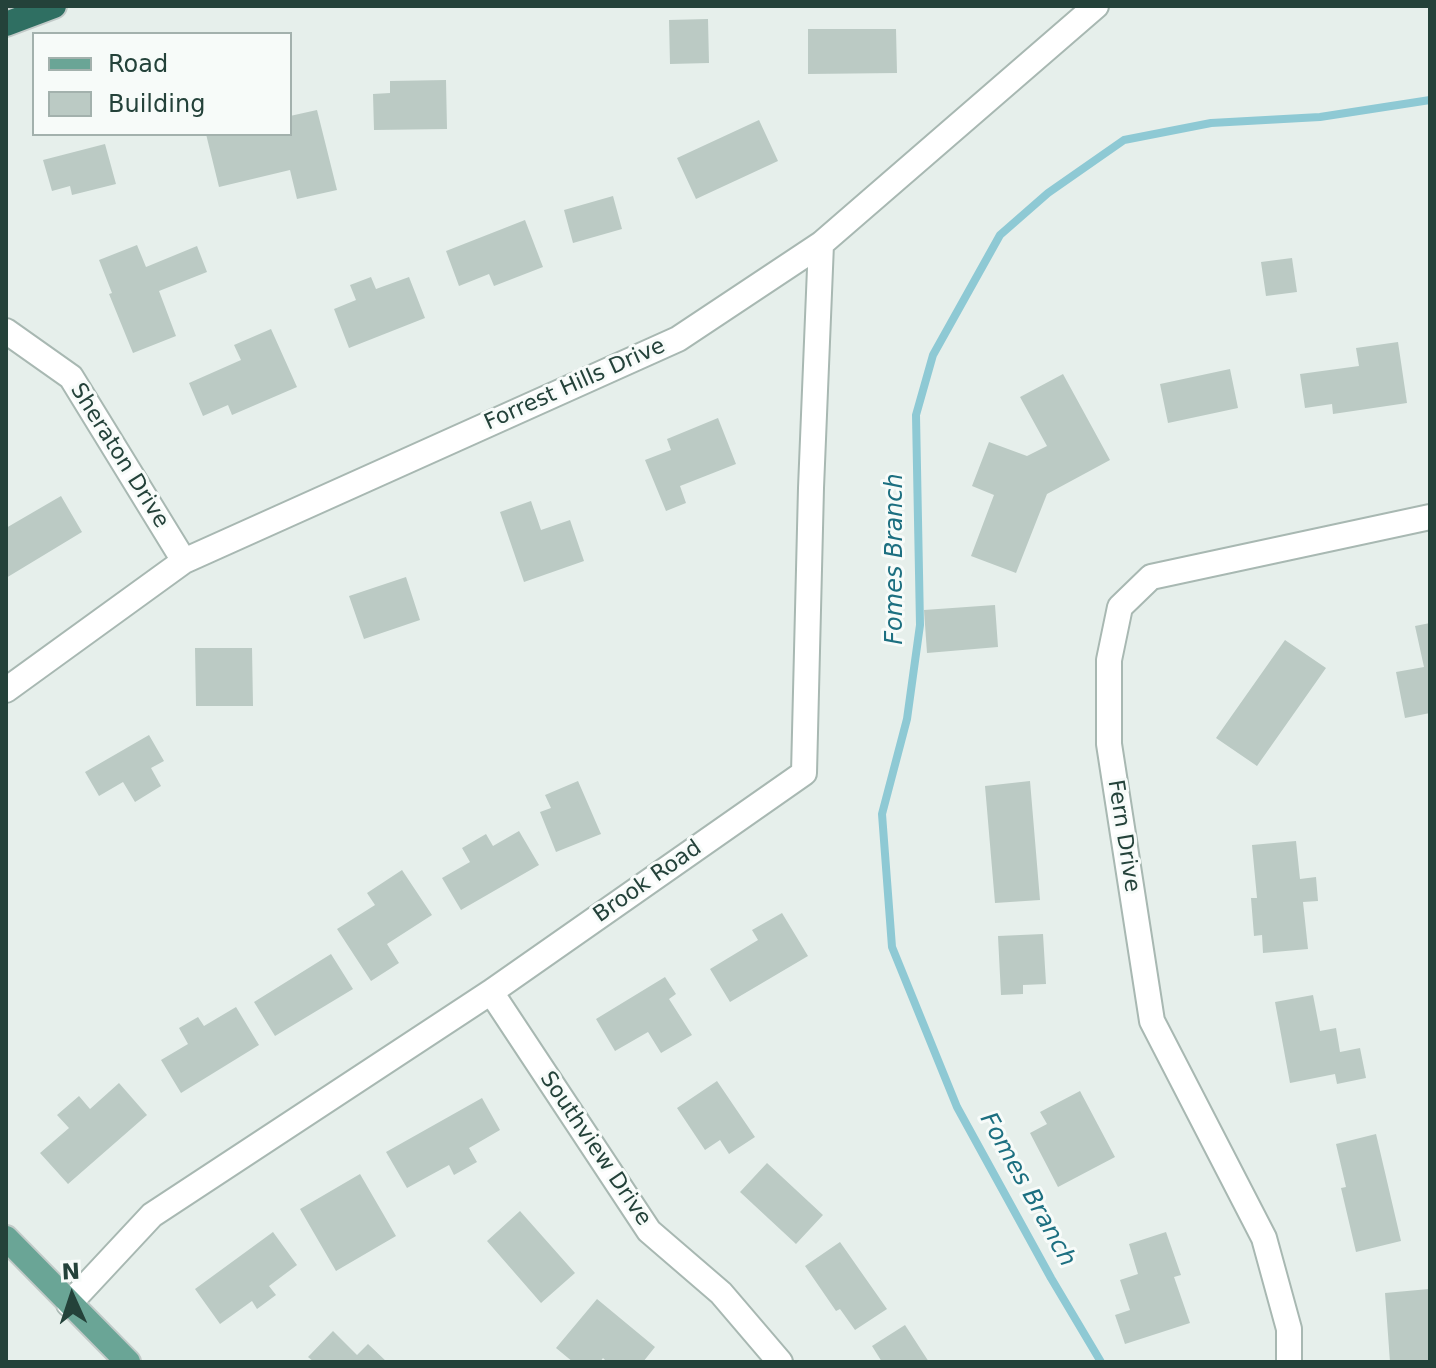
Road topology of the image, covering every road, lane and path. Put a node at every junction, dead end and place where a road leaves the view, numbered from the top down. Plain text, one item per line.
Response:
1 (54, 6) edge
2 (1096, 6) edge
3 (6, 24) edge
4 (821, 244) junction
5 (6, 331) edge
6 (1430, 517) edge
7 (184, 561) junction
8 (6, 690) edge
9 (491, 992) junction
10 (6, 1238) edge
11 (69, 1304) junction
12 (128, 1362) edge
13 (780, 1362) edge
14 (1289, 1362) edge

1 - 3 highway
2 - 4 street, Forrest Hills Drive
4 - 7 street, Forrest Hills Drive
4 - 9 street, Brook Road
5 - 7 street, Sheraton Drive
6 - 14 street, Fern Drive
7 - 8 street, Forrest Hills Drive
9 - 11 street, Brook Road
9 - 13 street, Southview Drive
10 - 11 main road
11 - 12 main road

